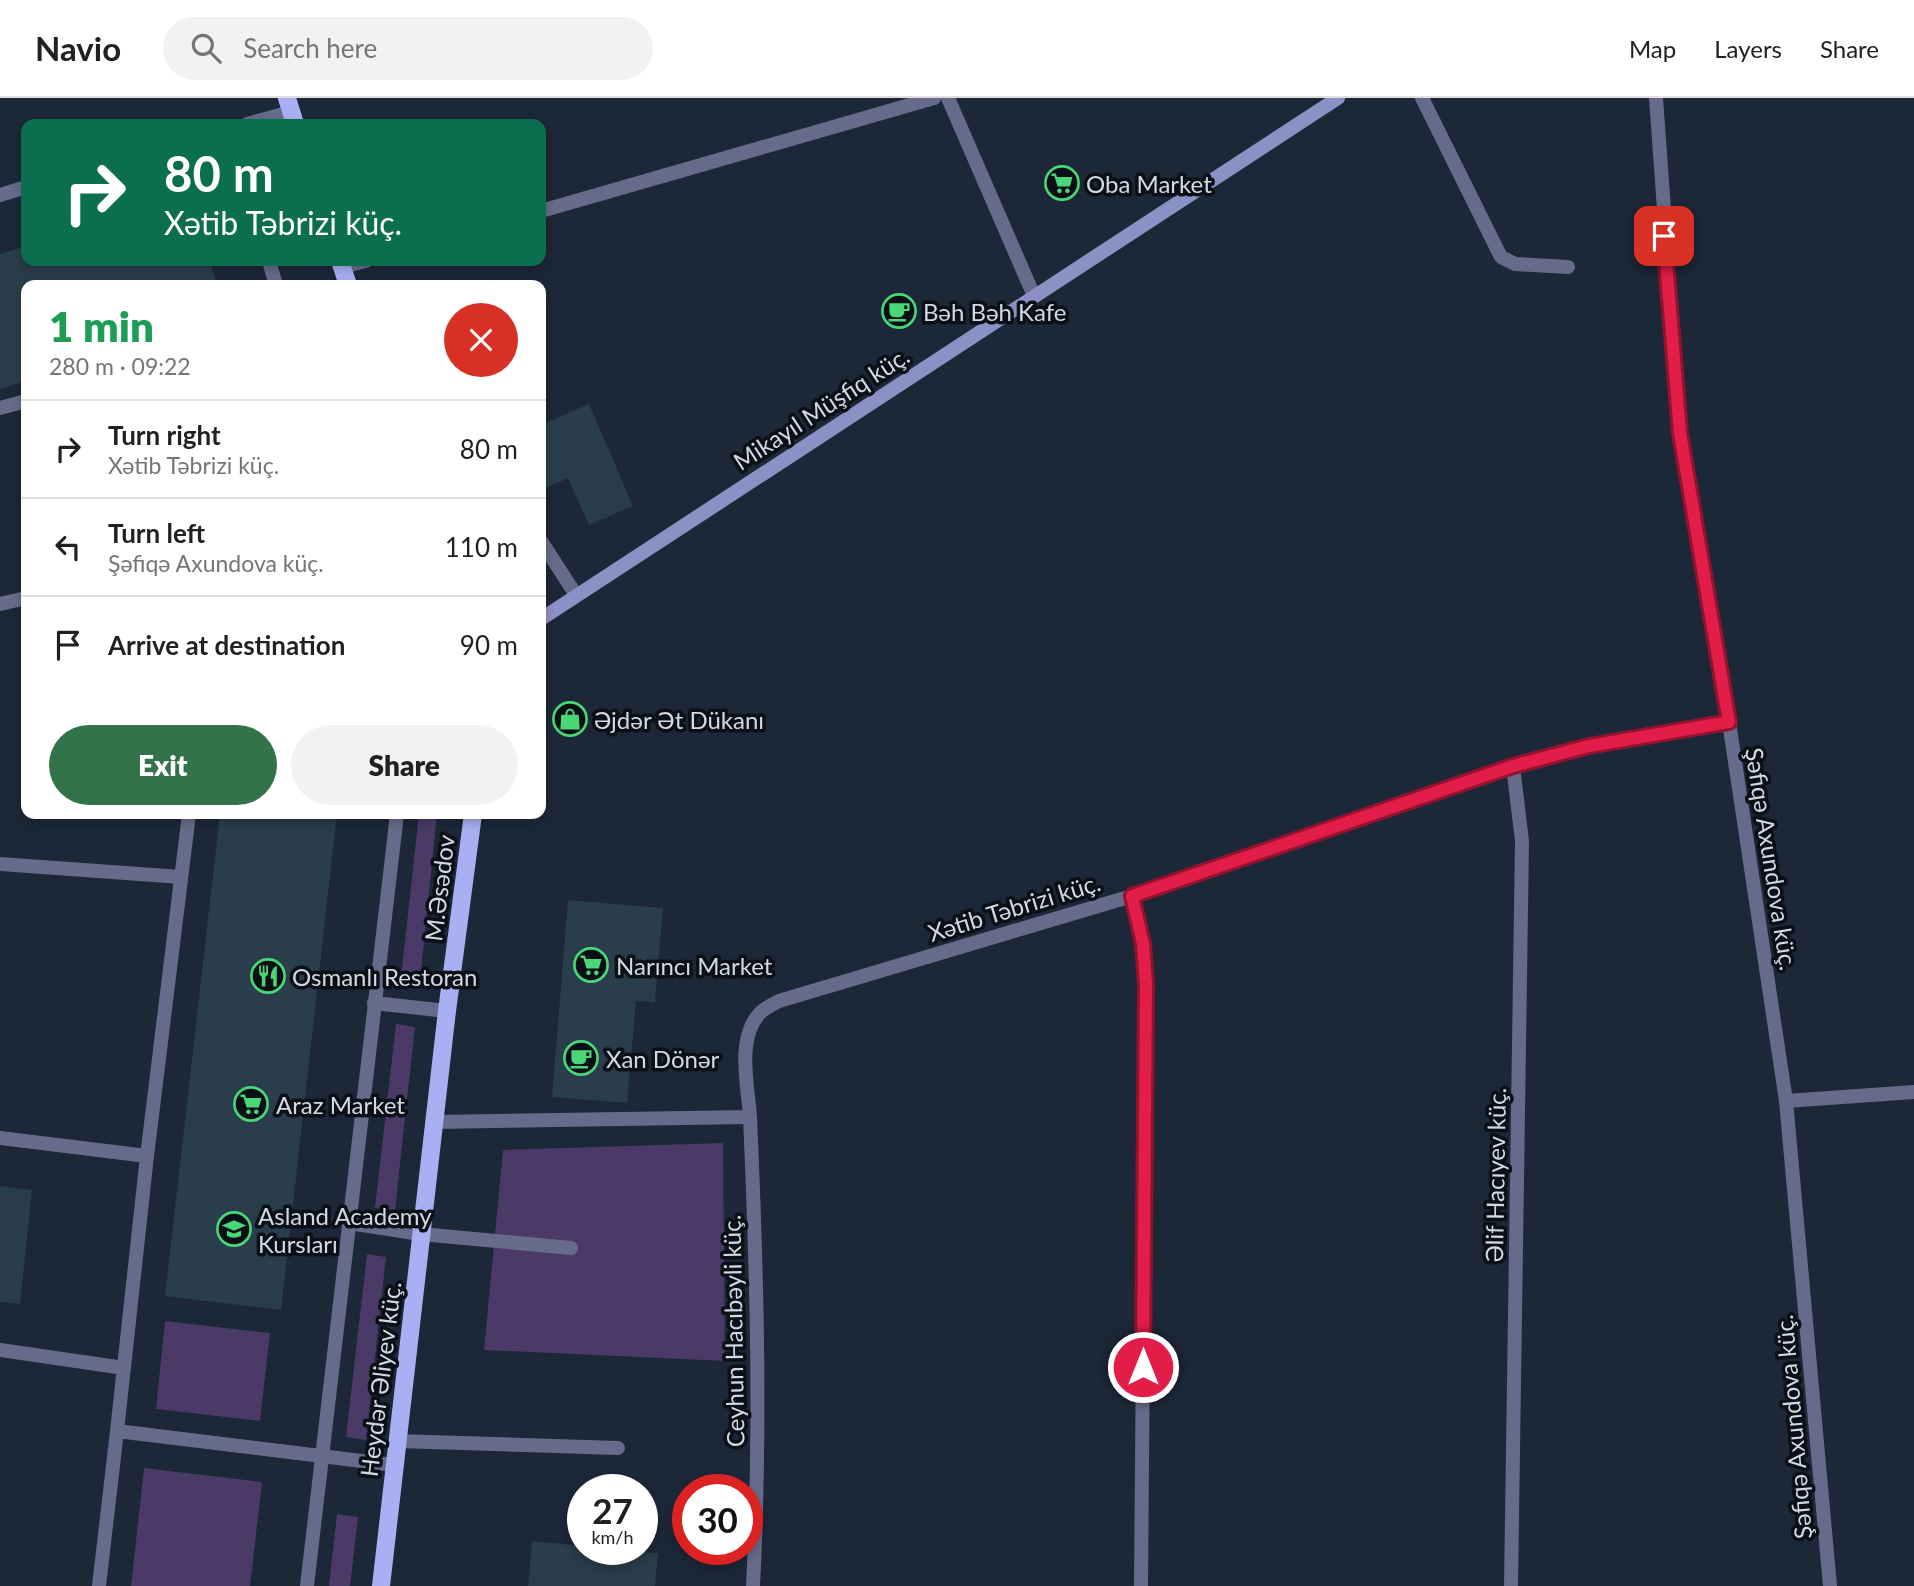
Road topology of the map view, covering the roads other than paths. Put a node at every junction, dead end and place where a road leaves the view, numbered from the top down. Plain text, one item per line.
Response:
1 (934, 98) edge
2 (948, 98) edge
3 (1338, 98) edge
4 (1422, 98) edge
5 (1656, 98) edge
6 (291, 111) edge
7 (264, 119) edge
8 (21, 189) edge
9 (0, 195) edge
10 (546, 210) edge
11 (1568, 267) dead end
12 (1034, 296) junction
13 (21, 402) edge
14 (0, 408) edge
15 (546, 549) edge
16 (576, 595) junction
17 (21, 599) edge
18 (0, 604) edge
19 (546, 615) edge
20 (1729, 722) junction
21 (1513, 766) junction
22 (188, 819) edge
23 (396, 819) edge
24 (472, 819) edge
25 (0, 864) edge
26 (181, 877) junction
27 (1132, 896) junction
28 (374, 1003) junction
29 (447, 1011) junction
30 (1914, 1092) edge
31 (1786, 1101) junction
32 (750, 1117) junction
33 (435, 1122) junction
34 (0, 1138) edge
35 (146, 1156) junction
36 (349, 1223) junction
37 (421, 1234) junction
38 (571, 1248) dead end
39 (0, 1350) edge
40 (124, 1368) junction
41 (117, 1431) junction
42 (397, 1441) junction
43 (618, 1448) dead end
44 (322, 1456) junction
45 (394, 1465) junction
46 (99, 1586) edge
47 (307, 1586) edge
48 (382, 1586) edge
49 (753, 1586) edge
50 (1141, 1586) edge
51 (1511, 1586) edge
52 (1830, 1586) edge

1 - 10 street
2 - 12 street
3 - 12 main road, Mikayıl Müşfiq küç.
4 - 11 street
5 - 20 street, Şəfiqə Axundova küç.
6 - 7 street
8 - 9 street
12 - 16 main road, Mikayıl Müşfiq küç.
13 - 14 street
15 - 16 street
16 - 19 main road, Mikayıl Müşfiq küç.
17 - 18 street
20 - 21 street, Xətib Təbrizi küç.
20 - 31 street, Şəfiqə Axundova küç.
21 - 27 street, Xətib Təbrizi küç.
21 - 51 street, Əlif Hacıyev küç.
22 - 26 street
23 - 28 street
24 - 29 main road, M.Əsədov
25 - 26 street
26 - 35 street
27 - 32 street, Xətib Təbrizi küç.
27 - 50 street
28 - 29 street
28 - 36 street
29 - 33 main road, Heydər Əliyev küç.
30 - 31 street
31 - 52 street, Şəfiqə Axundova küç.
32 - 33 street
32 - 49 street, Ceyhun Hacıbəyli küç.
33 - 37 main road, Heydər Əliyev küç.
34 - 35 street
35 - 40 street
36 - 37 street
36 - 44 street
37 - 38 street
37 - 42 main road, Heydər Əliyev küç.
39 - 40 street
40 - 41 street
41 - 44 street
41 - 46 street
42 - 43 street
42 - 45 main road, Heydər Əliyev küç.
44 - 45 street
44 - 47 street
45 - 48 main road, Heydər Əliyev küç.

